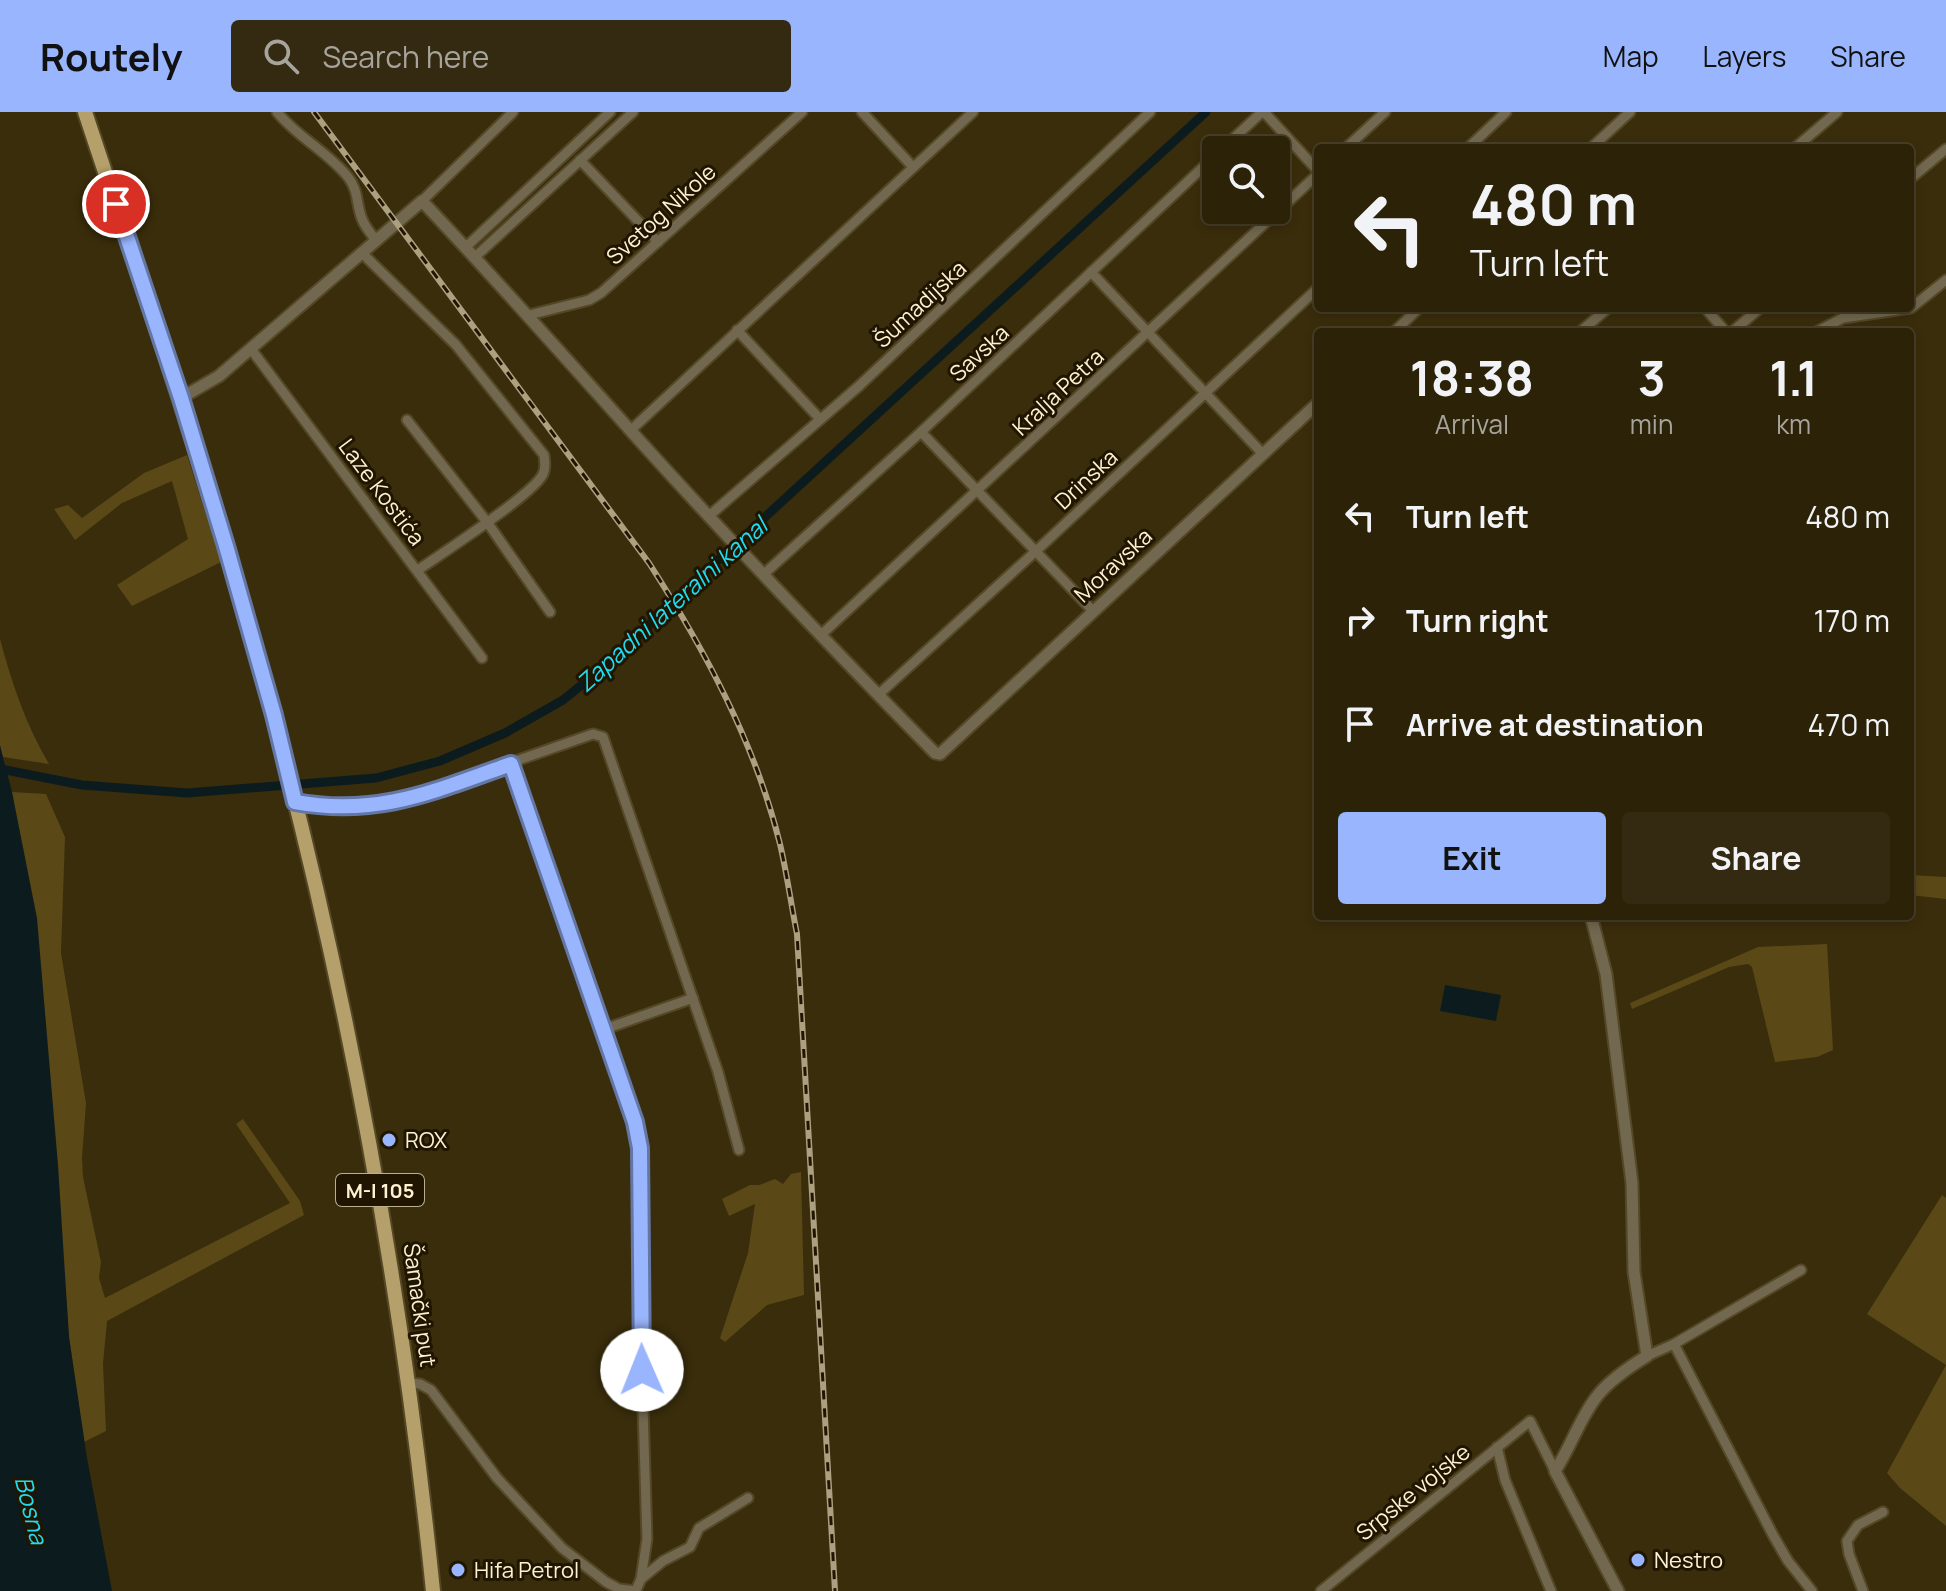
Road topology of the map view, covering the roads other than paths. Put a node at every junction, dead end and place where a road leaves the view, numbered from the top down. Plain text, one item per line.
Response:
1 (85, 112) edge
2 (277, 112) edge
3 (513, 112) edge
4 (610, 112) edge
5 (633, 112) edge
6 (802, 112) edge
7 (862, 112) edge
8 (973, 112) edge
9 (1150, 112) edge
10 (1263, 112) edge
11 (1385, 112) edge
12 (1506, 112) edge
13 (1630, 112) edge
14 (1837, 112) edge
15 (1236, 136) edge
16 (1350, 144) edge
17 (1472, 144) edge
18 (1595, 144) edge
19 (1800, 144) edge
20 (1946, 149) edge
21 (580, 160) junction
22 (912, 166) junction
23 (1202, 168) edge
24 (1314, 168) edge
25 (1314, 176) edge
26 (1914, 176) edge
27 (422, 201) junction
28 (376, 240) junction
29 (658, 242) junction
30 (466, 247) junction
31 (362, 253) junction
32 (475, 257) junction
33 (1091, 272) junction
34 (1946, 280) edge
35 (1314, 292) edge
36 (1914, 306) edge
37 (1415, 312) edge
38 (1603, 312) edge
39 (1708, 312) edge
40 (1755, 312) edge
41 (1859, 312) edge
42 (529, 315) junction
43 (1398, 328) edge
44 (1585, 328) edge
45 (1722, 328) edge
46 (1737, 328) edge
47 (1822, 328) edge
48 (737, 330) junction
49 (1148, 332) junction
50 (251, 349) junction
51 (1204, 392) junction
52 (181, 398) junction
53 (1314, 407) edge
54 (820, 419) junction
55 (407, 420) dead end
56 (631, 430) junction
57 (921, 432) junction
58 (1262, 453) junction
59 (978, 492) junction
60 (710, 515) junction
61 (487, 522) junction
62 (1036, 551) junction
63 (418, 570) junction
64 (764, 574) junction
65 (1093, 611) junction
66 (550, 612) dead end
67 (822, 634) junction
68 (482, 658) dead end
69 (878, 695) junction
70 (511, 764) junction
71 (294, 798) junction
72 (1592, 920) edge
73 (693, 998) junction
74 (605, 1029) junction
75 (739, 1150) dead end
76 (1801, 1270) dead end
77 (1674, 1344) junction
78 (1647, 1356) junction
79 (410, 1383) junction
80 (1497, 1447) junction
81 (1555, 1471) junction
82 (748, 1498) dead end
83 (1883, 1512) dead end
84 (641, 1579) junction
85 (433, 1591) edge
86 (636, 1591) edge
87 (1321, 1591) edge
88 (1551, 1591) edge
89 (1618, 1591) edge
90 (1812, 1591) edge
91 (1863, 1591) edge

1 - 52 main road, M-I 105
2 - 28 street
3 - 27 street
4 - 30 street
5 - 21 street
6 - 29 street, Svetog Nikole
7 - 22 street
8 - 22 street
9 - 54 street, Šumadijska
10 - 15 street
10 - 24 street
11 - 16 street
12 - 17 street
13 - 18 street
14 - 19 street
20 - 26 street
21 - 29 street
21 - 32 street
22 - 48 street
23 - 33 street, Savska
25 - 49 street, Kralja Petra
27 - 28 street
27 - 30 street
28 - 31 street
29 - 42 street, Svetog Nikole
30 - 32 street
31 - 50 street
31 - 61 street
32 - 42 street
33 - 49 street
33 - 57 street, Savska
34 - 36 street
35 - 51 street, Drinska
37 - 43 street
38 - 44 street
39 - 45 street
40 - 46 street
41 - 47 street
42 - 56 street
48 - 54 street
48 - 56 street
49 - 51 street
49 - 59 street, Kralja Petra
50 - 52 street
50 - 63 street, Laze Kostića
51 - 58 street
51 - 62 street, Drinska
52 - 71 main road, M-I 105
53 - 58 street, Moravska
54 - 60 street, Šumadijska
55 - 61 street
56 - 60 street
57 - 59 street
57 - 64 street, Savska
58 - 65 street, Moravska
59 - 62 street
59 - 67 street, Kralja Petra
60 - 64 street
61 - 63 street
61 - 66 street
62 - 65 street
62 - 69 street, Drinska
63 - 68 street, Laze Kostića
64 - 67 street
65 - 69 street, Moravska
67 - 69 street
70 - 71 street
70 - 73 street
70 - 74 street
71 - 79 main road, Šamački put / M-I 105
72 - 78 street
73 - 74 street
73 - 75 street
74 - 84 street
76 - 77 street
77 - 78 street
77 - 90 street
78 - 81 street
79 - 85 main road, Šamački put / M-I 105
79 - 86 street
80 - 81 street, Srpske vojske
80 - 87 street, Srpske vojske
80 - 88 street
81 - 89 street
82 - 84 street
83 - 91 street
84 - 86 street

